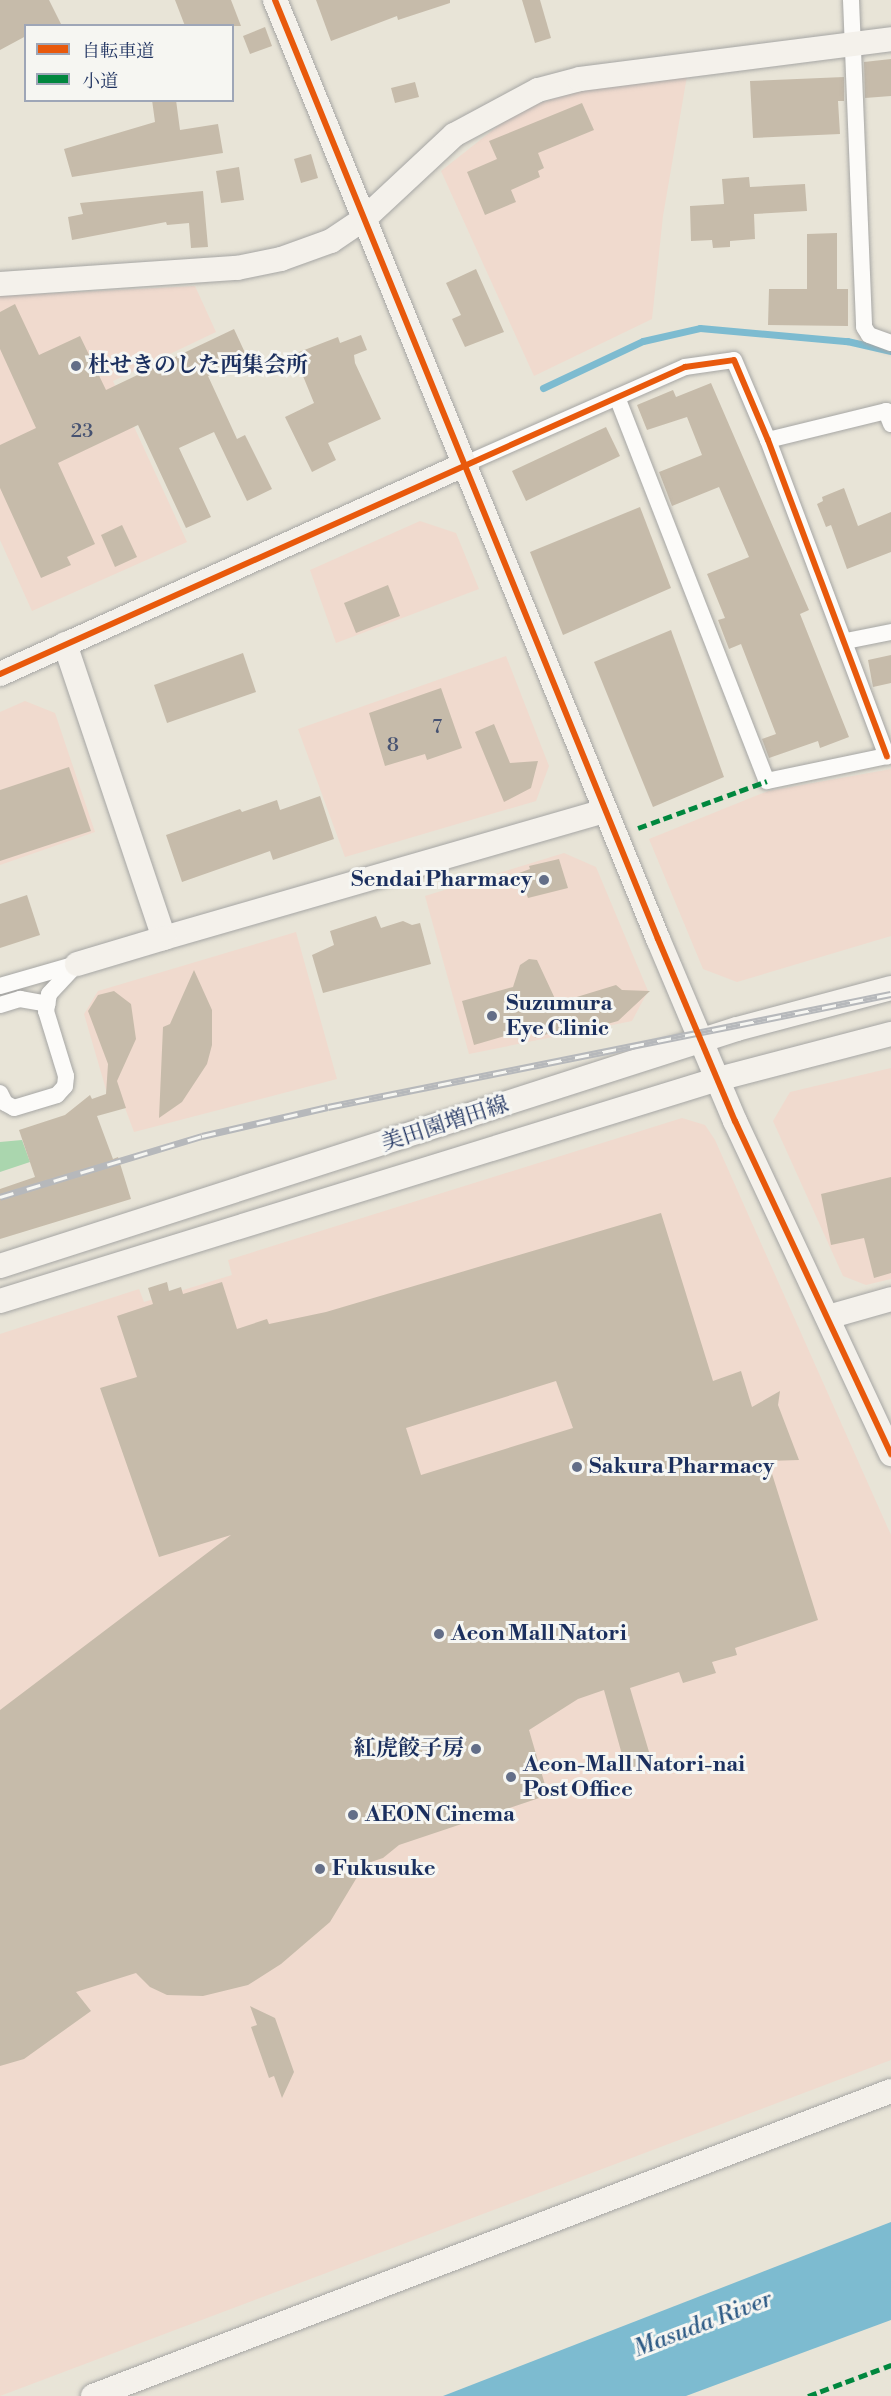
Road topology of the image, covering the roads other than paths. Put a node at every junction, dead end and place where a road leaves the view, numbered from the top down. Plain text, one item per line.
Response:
1 (275, 0) edge
2 (851, 0) edge
3 (891, 39) edge
4 (854, 43) junction
5 (364, 219) junction
6 (0, 284) edge
7 (891, 343) edge
8 (617, 397) junction
9 (891, 424) edge
10 (768, 440) junction
11 (463, 465) junction
12 (891, 632) edge
13 (846, 641) junction
14 (65, 644) junction
15 (0, 674) edge
16 (889, 755) edge
17 (604, 811) junction
18 (164, 938) junction
19 (77, 964) junction
20 (0, 986) edge
21 (891, 988) edge
22 (48, 1004) junction
23 (0, 1005) edge
24 (891, 1034) edge
25 (701, 1041) junction
26 (718, 1079) junction
27 (0, 1094) edge
28 (0, 1266) edge
29 (891, 1299) edge
30 (0, 1301) edge
31 (828, 1317) junction
32 (891, 1454) edge
33 (891, 2091) edge
34 (93, 2396) edge

1 - 5 street
2 - 4 street
3 - 4 street
4 - 5 street
4 - 7 street
5 - 6 street
5 - 11 street
8 - 10 street
8 - 11 street
8 - 16 street
9 - 10 street
10 - 13 street
11 - 14 street
11 - 17 street
12 - 13 street
13 - 16 street
14 - 15 street
14 - 18 street
17 - 18 street
17 - 25 street
18 - 19 street
19 - 20 street
19 - 22 street
21 - 25 street, 美田園増田線
22 - 23 street
22 - 27 street
24 - 26 street, 美田園増田線
25 - 26 street
25 - 28 street, 美田園増田線
26 - 30 street, 美田園増田線
26 - 31 street
29 - 31 street
31 - 32 street
33 - 34 street

